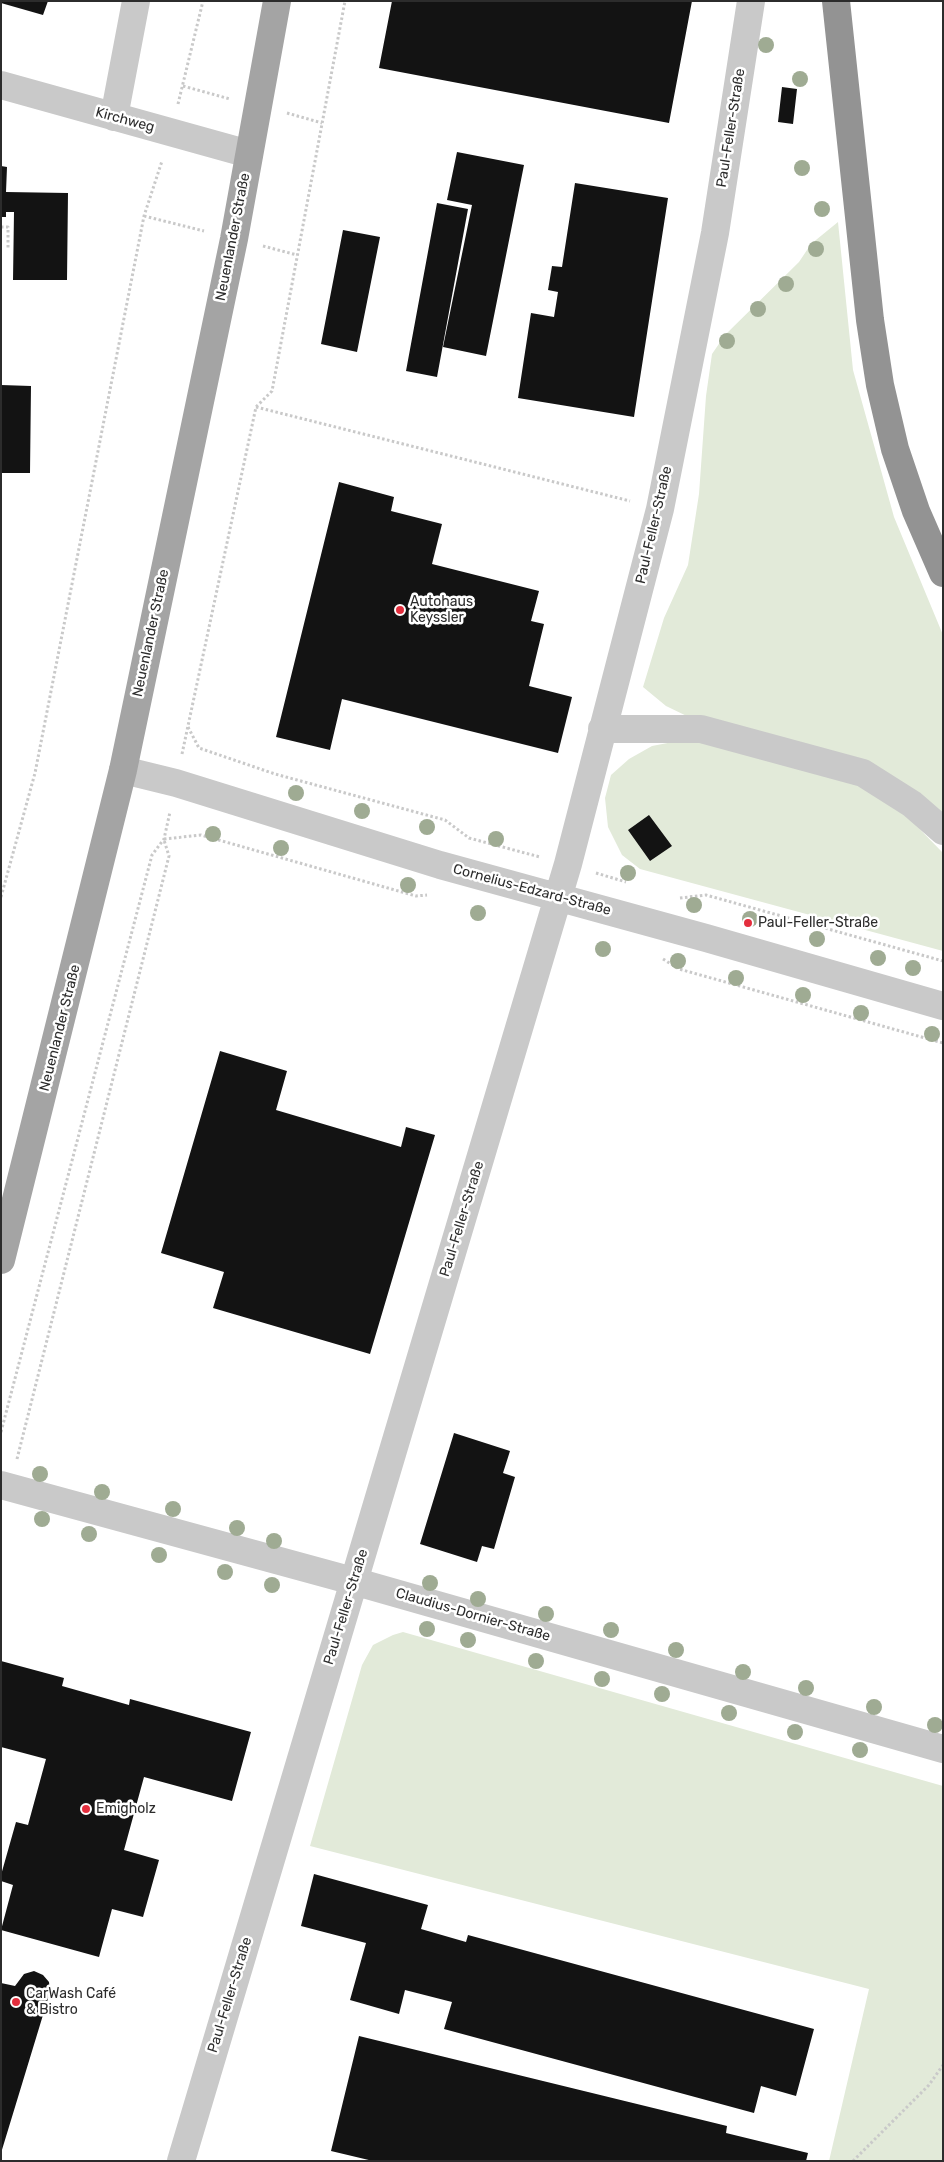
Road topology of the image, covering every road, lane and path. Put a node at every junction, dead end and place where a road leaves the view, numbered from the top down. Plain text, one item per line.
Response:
1 (136, 1) edge
2 (203, 1) edge
3 (277, 1) edge
4 (345, 1) edge
5 (751, 1) edge
6 (836, 1) edge
7 (1, 85) edge
8 (114, 117) junction
9 (172, 133) junction
10 (249, 154) junction
11 (1, 227) edge
12 (8, 249) dead end
13 (256, 407) junction
14 (660, 509) junction
15 (943, 573) edge
16 (187, 726) junction
17 (602, 728) junction
18 (123, 770) junction
19 (176, 783) junction
20 (943, 831) edge
21 (164, 839) junction
22 (568, 864) junction
23 (632, 884) dead end
24 (1, 897) edge
25 (560, 897) junction
26 (678, 898) dead end
27 (943, 961) edge
28 (943, 1006) edge
29 (1, 1260) edge
30 (1, 1432) edge
31 (5, 1486) edge
32 (353, 1581) junction
33 (943, 1749) edge
34 (943, 2065) edge
35 (185, 2160) edge
36 (853, 2161) edge

1 - 8 street
2 - 9 path
3 - 10 main road, Neuenlander Straße
4 - 13 path
5 - 14 street, Paul-Feller-Straße
6 - 15 highway
7 - 8 street, Kirchweg
8 - 9 street, Kirchweg
9 - 10 street, Kirchweg
9 - 24 path
10 - 18 main road, Neuenlander Straße
11 - 12 path
13 - 14 path
13 - 16 path
14 - 17 street, Paul-Feller-Straße
16 - 19 path
16 - 22 path
17 - 20 street
17 - 22 street, Paul-Feller-Straße
18 - 19 street, Cornelius-Edzard-Straße
18 - 29 main road, Neuenlander Straße
19 - 21 path
19 - 25 street, Cornelius-Edzard-Straße
21 - 30 path
21 - 31 path
22 - 23 path
22 - 25 street, Paul-Feller-Straße
25 - 28 street, Cornelius-Edzard-Straße
25 - 32 street, Paul-Feller-Straße
26 - 27 path
31 - 32 street, Claudius-Dornier-Straße
32 - 33 street, Claudius-Dornier-Straße
32 - 35 street, Paul-Feller-Straße
34 - 36 path

